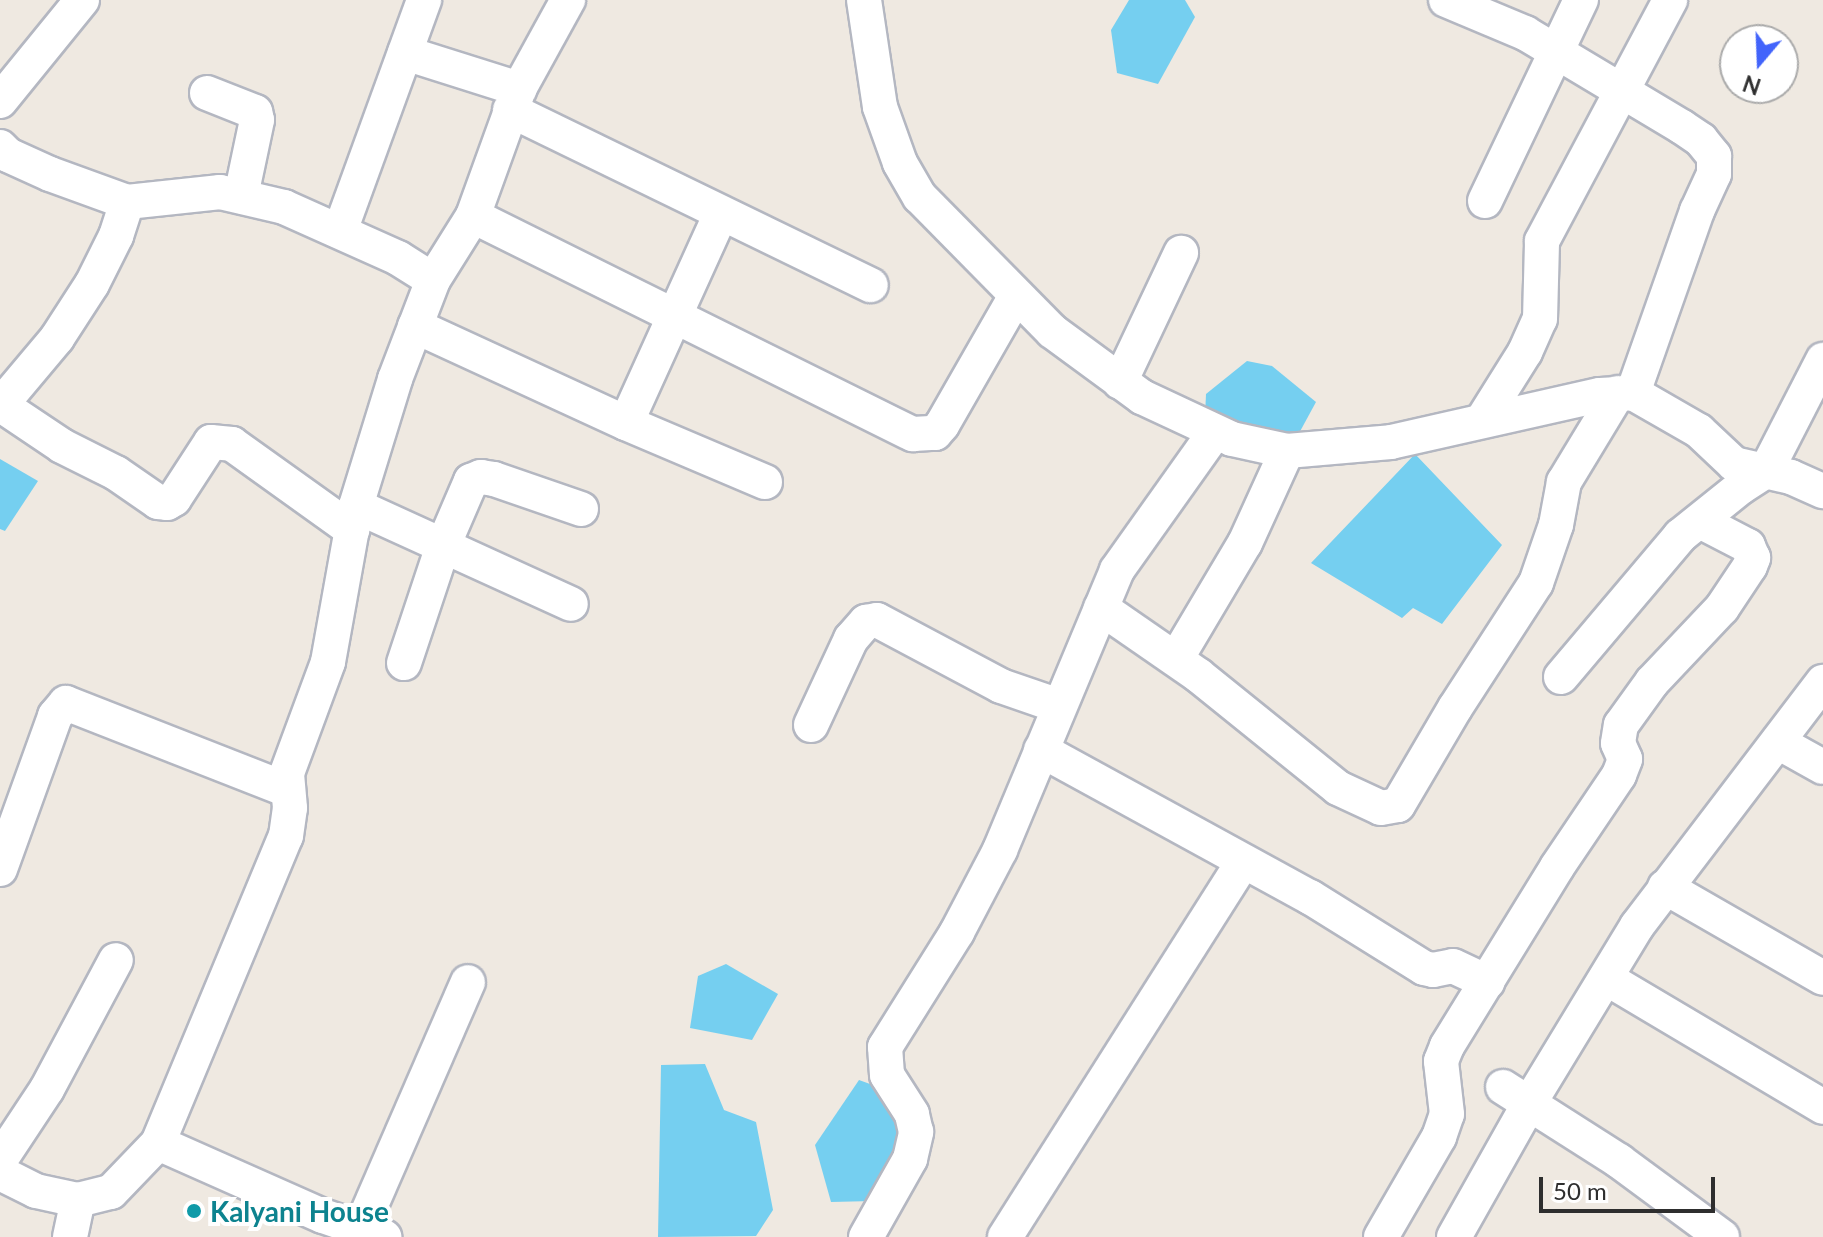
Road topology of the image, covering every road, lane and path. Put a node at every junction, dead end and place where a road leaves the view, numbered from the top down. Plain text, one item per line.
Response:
1 (82, 0) edge
2 (424, 0) edge
3 (568, 0) edge
4 (864, 0) edge
5 (1581, 0) edge
6 (1670, 0) edge
7 (1463, 3) edge
8 (405, 53) junction
9 (1556, 53) junction
10 (1622, 91) junction
11 (207, 93) dead end
12 (514, 99) junction
13 (0, 101) edge
14 (0, 147) edge
15 (241, 196) junction
16 (1485, 201) dead end
17 (127, 202) junction
18 (721, 214) junction
19 (473, 216) junction
20 (340, 231) junction
21 (1181, 253) dead end
22 (433, 280) junction
23 (871, 285) dead end
24 (1016, 296) junction
25 (673, 317) junction
26 (415, 326) junction
27 (1823, 360) edge
28 (1120, 382) junction
29 (1625, 393) junction
30 (1, 405) edge
31 (1483, 419) junction
32 (626, 423) junction
33 (1215, 432) junction
34 (1287, 451) junction
35 (1766, 471) junction
36 (765, 482) dead end
37 (1823, 491) edge
38 (581, 509) dead end
39 (354, 518) junction
40 (1700, 521) junction
41 (443, 546) junction
42 (571, 604) dead end
43 (1101, 608) junction
44 (1176, 659) junction
45 (404, 663) dead end
46 (1561, 677) dead end
47 (1823, 682) edge
48 (1059, 706) junction
49 (811, 725) dead end
50 (1778, 742) junction
51 (1041, 750) junction
52 (1823, 767) edge
53 (286, 789) junction
54 (1243, 862) junction
55 (0, 869) edge
56 (1665, 887) junction
57 (116, 960) dead end
58 (1606, 978) junction
59 (1823, 978) edge
60 (468, 982) dead end
61 (1487, 982) junction
62 (1516, 1094) junction
63 (1823, 1107) edge
64 (158, 1143) junction
65 (0, 1160) edge
66 (0, 1173) edge
67 (78, 1200) junction
68 (318, 1226) edge
69 (373, 1233) edge
70 (70, 1237) edge
71 (866, 1237) edge
72 (1005, 1237) edge
73 (1381, 1237) edge
74 (1454, 1237) edge
75 (1722, 1237) edge

1 - 13 street
2 - 8 street
3 - 12 street
4 - 24 street
5 - 9 street
6 - 10 street
7 - 9 street
8 - 12 street
8 - 20 street
9 - 10 street
9 - 16 street
10 - 29 street
10 - 31 street
11 - 15 street
12 - 18 street
12 - 19 street
14 - 17 street
15 - 17 street
15 - 20 street
17 - 30 street
18 - 23 street
18 - 25 street
19 - 22 street
19 - 25 street
20 - 22 street
21 - 28 street
22 - 26 street
24 - 25 street
24 - 28 street
25 - 32 street
26 - 32 street
26 - 39 street
27 - 35 street
28 - 33 street
29 - 31 street
29 - 35 street
29 - 44 street
30 - 39 street
31 - 34 street
32 - 36 street
33 - 34 street
33 - 43 street
34 - 44 street
35 - 37 street
35 - 40 street
38 - 41 street
39 - 41 street
39 - 53 street
40 - 46 street
40 - 61 street
41 - 42 street
41 - 45 street
43 - 44 street
43 - 48 street
47 - 50 street
48 - 49 street
48 - 51 street
50 - 52 street
50 - 56 street
51 - 54 street
51 - 71 street
53 - 55 street
53 - 64 street
54 - 61 street
54 - 72 street
56 - 58 street
56 - 59 street
57 - 65 street
58 - 62 street
58 - 63 street
60 - 69 street
61 - 73 street
62 - 74 street
62 - 75 street
64 - 67 street
64 - 68 street
66 - 67 street
67 - 70 street
68 - 69 street

